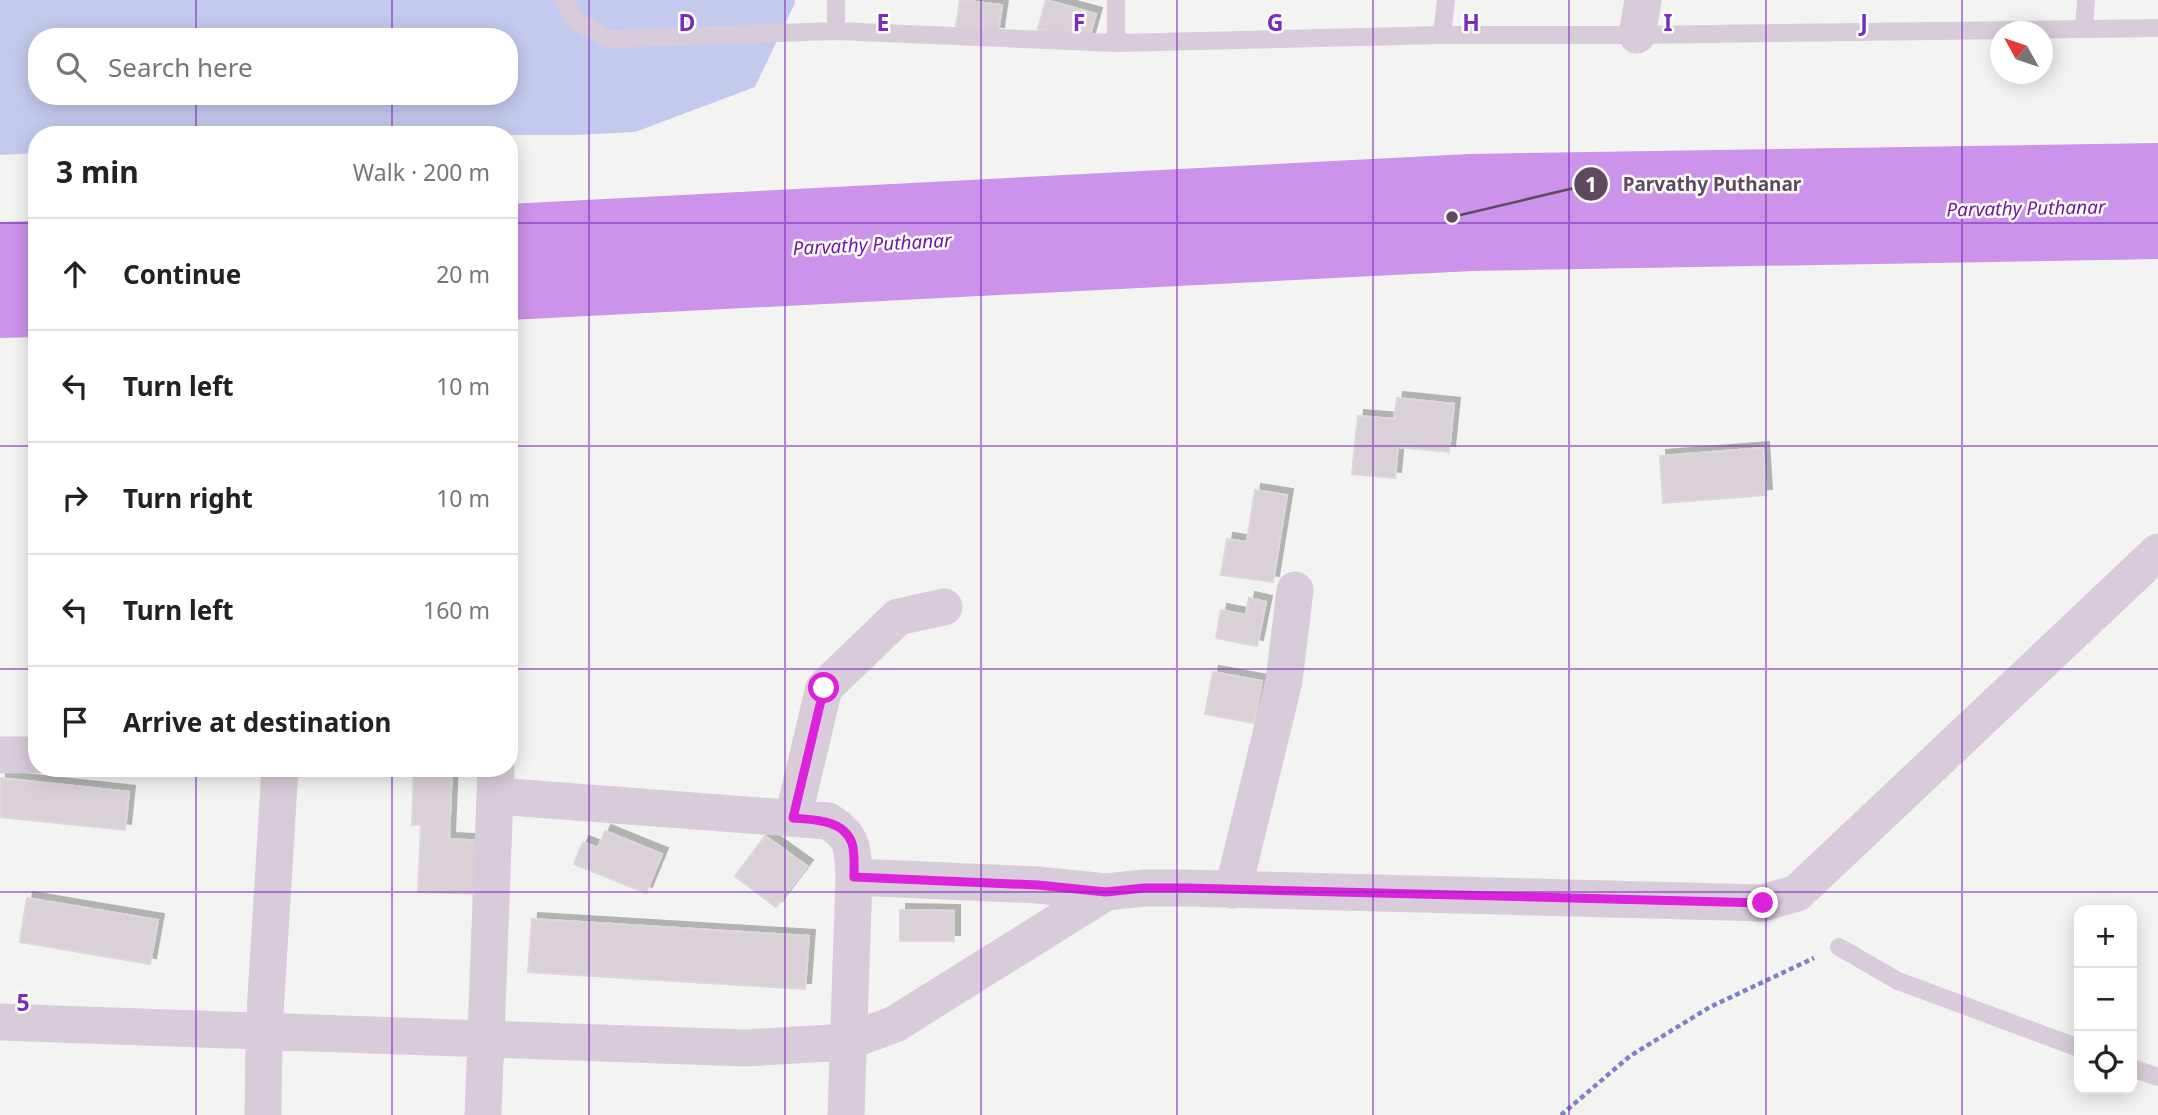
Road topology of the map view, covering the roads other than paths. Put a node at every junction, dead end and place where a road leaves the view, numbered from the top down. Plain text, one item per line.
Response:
1 (565, 0) edge
2 (836, 0) edge
3 (1116, 0) edge
4 (1446, 0) edge
5 (2086, 0) edge
6 (1640, 18) edge
7 (2084, 28) junction
8 (2158, 28) edge
9 (836, 31) junction
10 (1442, 35) junction
11 (1116, 43) junction
12 (2158, 552) edge
13 (1295, 590) dead end
14 (944, 607) dead end
15 (0, 755) edge
16 (28, 755) edge
17 (279, 777) edge
18 (496, 782) edge
19 (793, 818) junction
20 (854, 877) junction
21 (1233, 890) junction
22 (1106, 892) junction
23 (1839, 947) road end
24 (0, 1022) edge
25 (264, 1031) junction
26 (486, 1038) junction
27 (847, 1042) junction
28 (2074, 1046) edge
29 (2137, 1070) edge
30 (2158, 1077) edge
31 (263, 1115) edge
32 (483, 1115) edge
33 (846, 1115) edge

1 - 9 lane
2 - 9 lane
3 - 11 lane
4 - 10 lane
5 - 7 lane
6 - 7 lane
6 - 10 lane
7 - 8 lane
9 - 11 lane
10 - 11 lane
12 - 21 street
13 - 21 street
14 - 19 street
15 - 16 street
17 - 25 street
18 - 19 street
18 - 26 street
19 - 20 street
20 - 22 street
20 - 27 street
21 - 22 street
22 - 27 street
23 - 28 lane
24 - 25 street
25 - 26 street
25 - 31 street
26 - 27 street
26 - 32 street
27 - 33 street
29 - 30 lane

